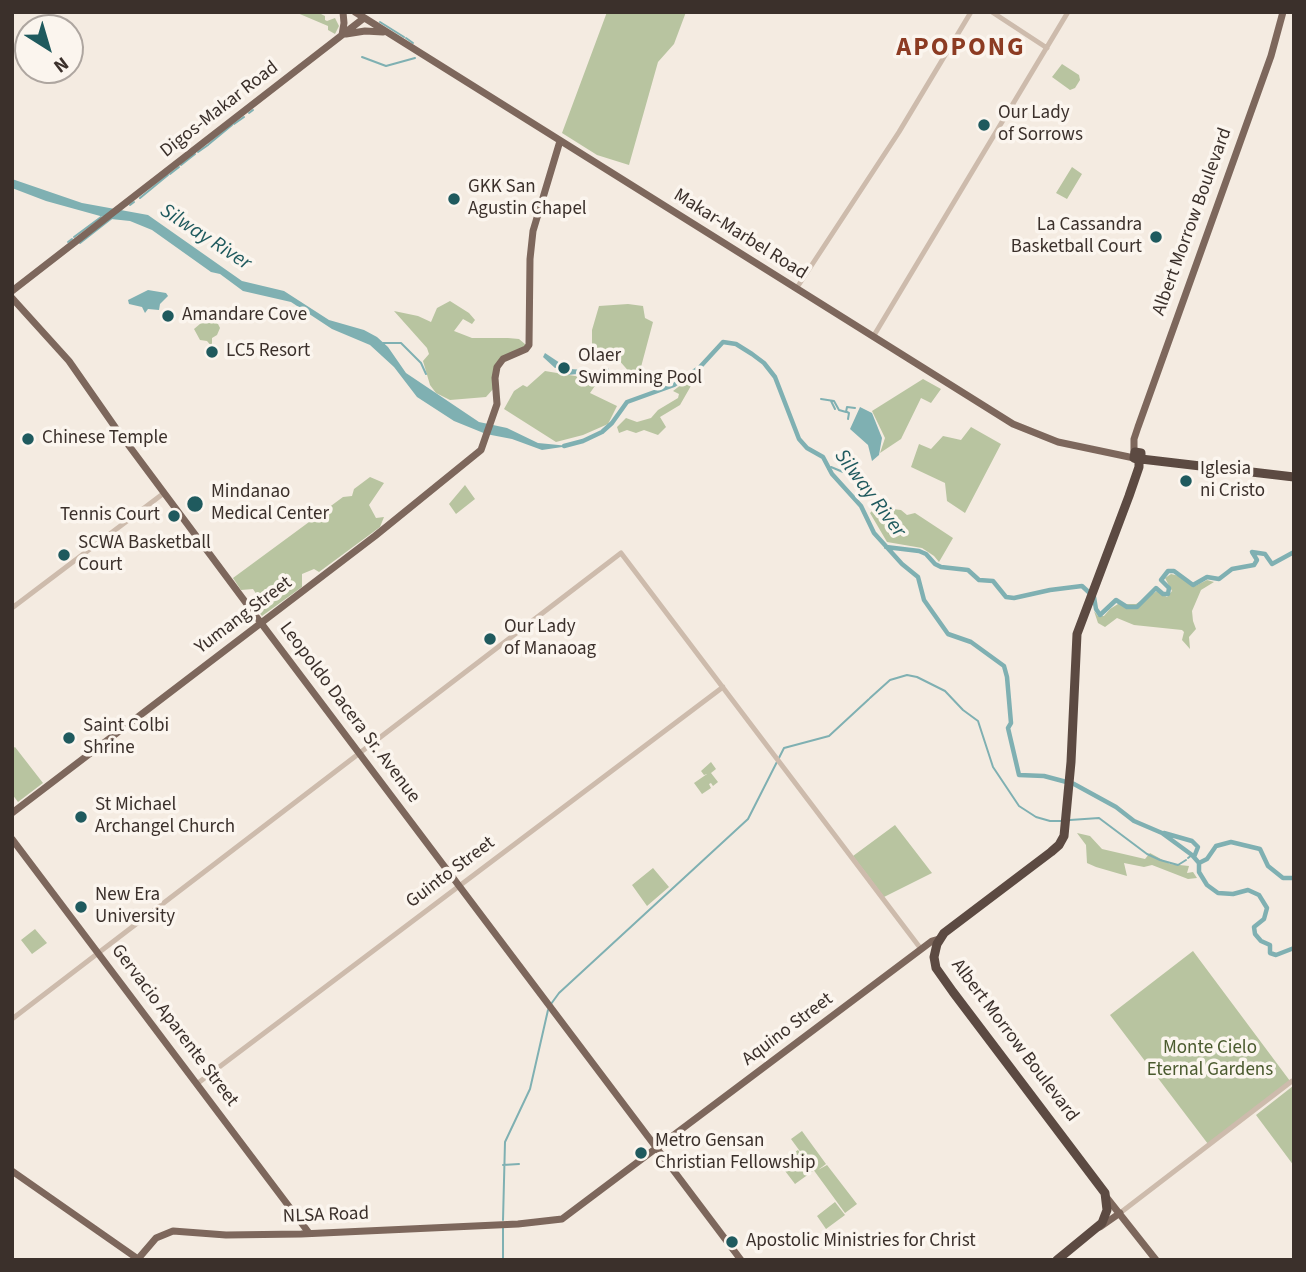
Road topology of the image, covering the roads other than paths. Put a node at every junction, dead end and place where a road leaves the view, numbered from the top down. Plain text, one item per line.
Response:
1 (343, 12) edge
2 (355, 12) edge
3 (971, 12) edge
4 (992, 12) edge
5 (1068, 12) edge
6 (1283, 12) edge
7 (364, 18) junction
8 (388, 33) junction
9 (342, 35) junction
10 (1047, 48) junction
11 (560, 141) junction
12 (796, 289) junction
13 (12, 291) edge
14 (873, 337) junction
15 (1136, 453) junction
16 (1294, 477) edge
17 (164, 493) junction
18 (12, 608) edge
19 (261, 623) junction
20 (723, 687) junction
21 (360, 754) junction
22 (12, 813) edge
23 (12, 839) edge
24 (461, 886) junction
25 (939, 939) junction
26 (921, 949) junction
27 (99, 954) junction
28 (12, 1020) edge
29 (198, 1083) junction
30 (1294, 1083) edge
31 (657, 1149) junction
32 (12, 1171) edge
33 (1107, 1198) junction
34 (1120, 1213) junction
35 (1099, 1228) junction
36 (309, 1233) junction
37 (741, 1260) edge
38 (1057, 1260) edge
39 (1156, 1260) edge

1 - 9 main road
2 - 7 main road, Makar-Marbel Road
3 - 12 street
4 - 10 street
5 - 10 street
6 - 15 main road, Albert Morrow Boulevard
7 - 8 main road, Makar-Marbel Road
7 - 9 main road, Digos-Makar Road
8 - 9 main road
8 - 11 main road, Makar-Marbel Road
9 - 13 main road, Digos-Makar Road
10 - 14 street
11 - 12 main road, Makar-Marbel Road
11 - 19 main road, Yumang Street
12 - 14 main road, Makar-Marbel Road
13 - 17 main road, Leopoldo Dacera Sr. Avenue
14 - 15 main road, Makar-Marbel Road
15 - 16 highway
15 - 25 highway, Albert Morrow Boulevard
17 - 18 street
17 - 19 main road, Leopoldo Dacera Sr. Avenue
19 - 21 main road, Leopoldo Dacera Sr. Avenue
19 - 22 main road, Yumang Street
20 - 21 street
20 - 24 street, Guinto Street
20 - 26 street
21 - 24 main road, Leopoldo Dacera Sr. Avenue
21 - 27 street
23 - 27 main road, Gervacio Aparente Street
24 - 29 street, Guinto Street
24 - 31 main road, Leopoldo Dacera Sr. Avenue
25 - 26 main road, Aquino Street
25 - 33 highway, Albert Morrow Boulevard
26 - 31 main road, Aquino Street
27 - 28 street
27 - 29 main road, Gervacio Aparente Street
29 - 36 main road, Gervacio Aparente Street
30 - 34 street
31 - 36 main road, NLSA Road
31 - 37 main road, Leopoldo Dacera Sr. Avenue
32 - 36 main road, NLSA Road
33 - 34 main road
33 - 35 highway
34 - 35 main road
34 - 39 main road
35 - 38 highway

